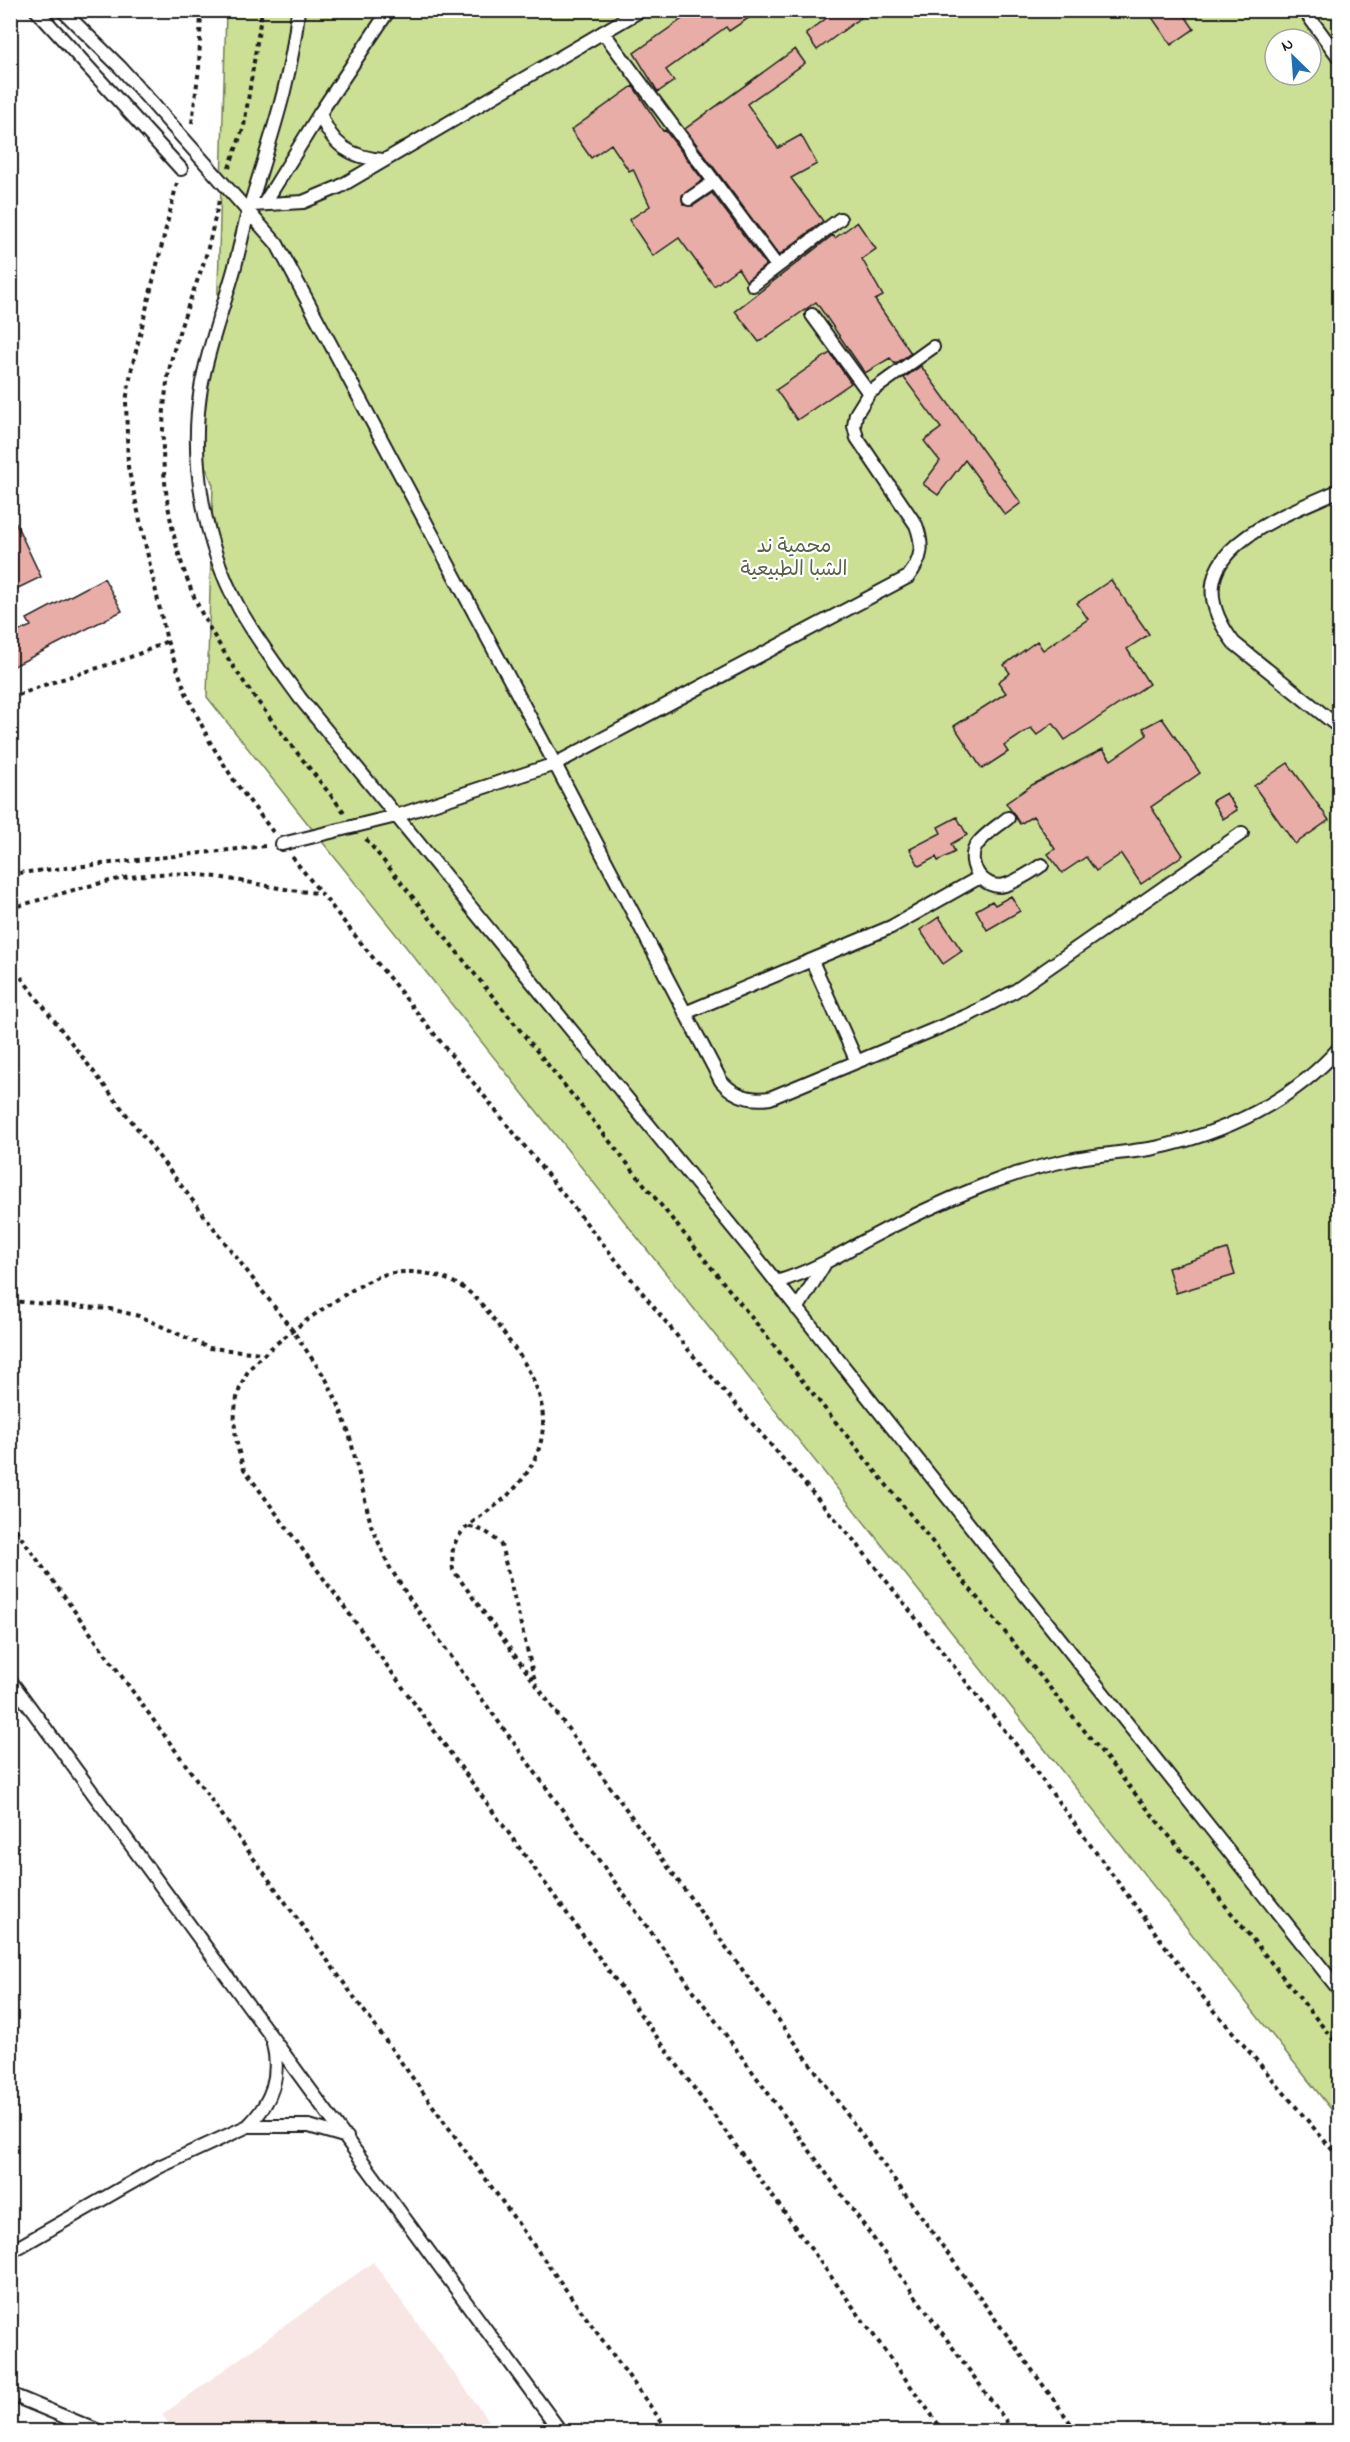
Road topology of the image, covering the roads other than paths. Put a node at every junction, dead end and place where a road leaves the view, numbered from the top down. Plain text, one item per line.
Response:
1 (36, 10) edge
2 (62, 10) edge
3 (298, 10) edge
4 (389, 10) edge
5 (640, 10) edge
6 (1304, 10) edge
7 (603, 32) junction
8 (1340, 59) edge
9 (320, 113) junction
10 (384, 160) junction
11 (181, 169) road end
12 (714, 182) junction
13 (689, 199) dead end
14 (264, 204) junction
15 (250, 209) junction
16 (840, 219) dead end
17 (777, 266) junction
18 (753, 285) dead end
19 (812, 315) dead end
20 (933, 347) dead end
21 (869, 393) junction
22 (1340, 490) edge
23 (1340, 728) edge
24 (555, 764) junction
25 (396, 816) junction
26 (1008, 818) dead end
27 (1242, 833) dead end
28 (282, 844) road end
29 (1042, 865) dead end
30 (980, 877) junction
31 (812, 961) junction
32 (685, 1013) junction
33 (1340, 1047) edge
34 (857, 1062) junction
35 (824, 1264) junction
36 (776, 1282) junction
37 (797, 1309) junction
38 (10, 1680) edge
39 (1340, 1990) edge
40 (271, 2038) junction
41 (248, 2126) junction
42 (347, 2138) junction
43 (10, 2252) edge
44 (10, 2394) edge
45 (101, 2432) edge
46 (561, 2432) edge

1 - 11 lane
2 - 15 lane
3 - 15 lane
4 - 9 lane
5 - 7 lane
6 - 8 lane
7 - 10 lane
7 - 12 lane
9 - 10 lane
9 - 14 lane
10 - 14 lane
12 - 13 lane
12 - 17 lane
14 - 15 lane
15 - 24 lane
15 - 25 lane
16 - 17 lane
17 - 18 lane
19 - 21 lane
20 - 21 lane
21 - 24 lane
22 - 23 lane
24 - 25 lane
24 - 32 lane
25 - 28 lane
25 - 36 lane
26 - 30 lane
27 - 34 lane
29 - 30 lane
30 - 31 lane
31 - 32 lane
31 - 34 lane
32 - 34 lane
33 - 35 lane
35 - 36 lane
35 - 37 lane
36 - 37 lane
37 - 39 lane
38 - 40 lane
40 - 41 lane
40 - 42 lane
41 - 42 lane
41 - 43 lane
42 - 46 lane
44 - 45 lane

